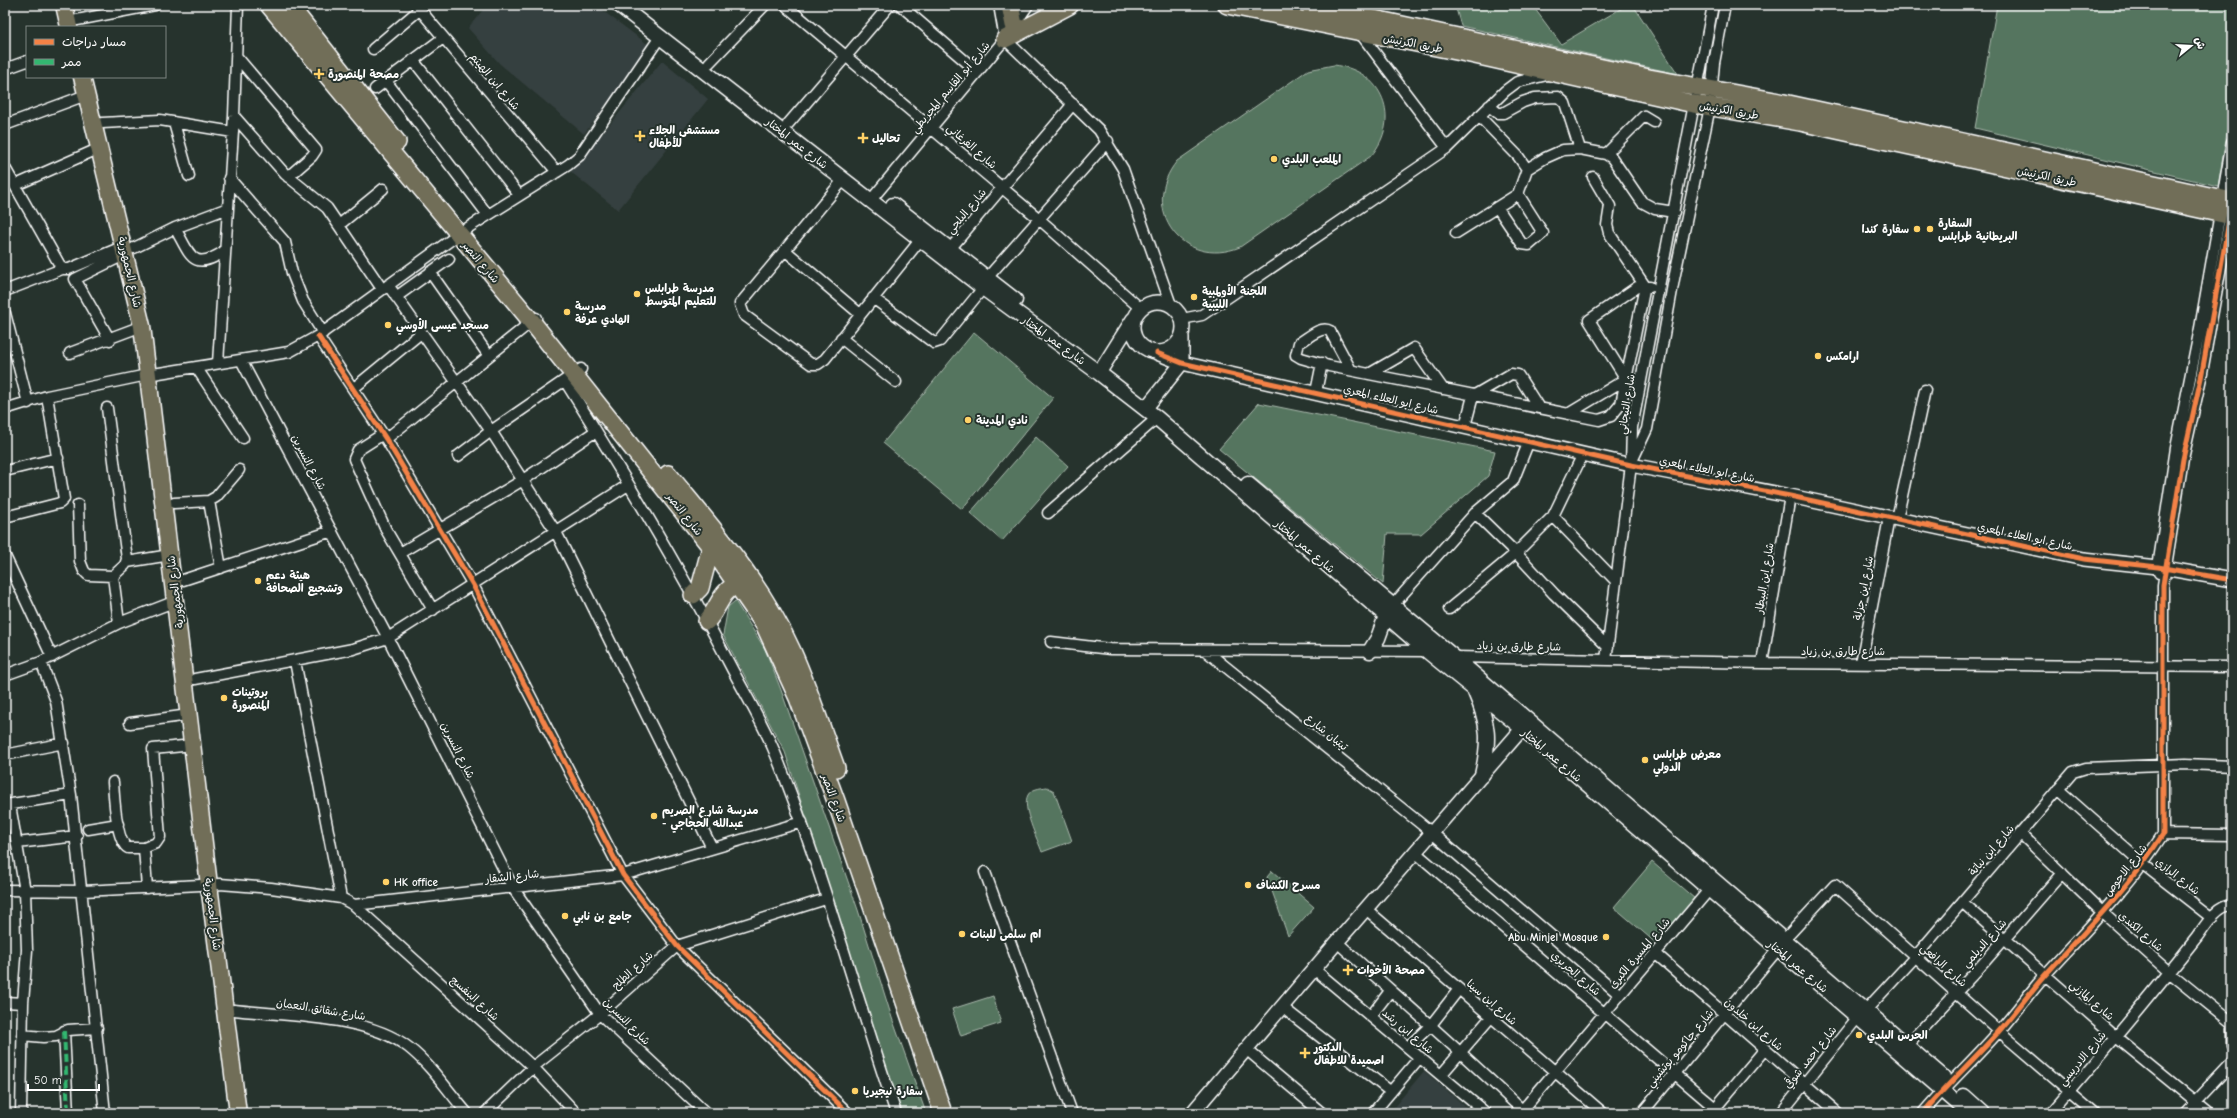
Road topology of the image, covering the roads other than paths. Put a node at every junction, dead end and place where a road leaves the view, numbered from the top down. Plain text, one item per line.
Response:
1 (64, 5) edge
2 (155, 5) edge
3 (238, 5) edge
4 (269, 5) edge
5 (289, 5) edge
6 (618, 5) edge
7 (635, 5) edge
8 (765, 5) edge
9 (785, 5) edge
10 (890, 5) edge
11 (900, 5) edge
12 (999, 5) edge
13 (1010, 5) edge
14 (1028, 5) edge
15 (1070, 5) edge
16 (1227, 5) edge
17 (1309, 5) edge
18 (1713, 5) edge
19 (1726, 5) edge
20 (418, 7) edge
21 (75, 20) edge
22 (1009, 32) junction
23 (1360, 33) junction
24 (660, 37) junction
25 (443, 38) junction
26 (373, 49) dead end
27 (237, 57) junction
28 (846, 57) junction
29 (413, 60) junction
30 (26, 61) edge
31 (709, 63) junction
32 (5, 69) edge
33 (978, 72) junction
34 (1554, 74) junction
35 (82, 78) edge
36 (91, 78) edge
37 (386, 81) junction
38 (1705, 88) junction
39 (375, 90) dead end
40 (86, 94) junction
41 (1073, 104) junction
42 (1702, 105) junction
43 (1489, 106) junction
44 (234, 116) junction
45 (1479, 116) junction
46 (1654, 122) dead end
47 (102, 123) junction
48 (174, 123) junction
49 (788, 124) junction
50 (5, 125) edge
51 (931, 128) junction
52 (232, 132) junction
53 (1108, 141) junction
54 (2232, 142) edge
55 (100, 148) junction
56 (1447, 148) junction
57 (1580, 149) junction
58 (1606, 154) junction
59 (5, 168) edge
60 (1527, 169) junction
61 (557, 172) junction
62 (189, 176) dead end
63 (288, 176) junction
64 (1592, 177) dead end
65 (229, 178) junction
66 (844, 178) junction
67 (16, 185) junction
68 (1001, 188) junction
69 (383, 189) dead end
70 (1518, 194) junction
71 (519, 195) junction
72 (874, 196) junction
73 (1497, 207) junction
74 (228, 208) junction
75 (2227, 209) edge
76 (1674, 212) junction
77 (488, 215) junction
78 (1038, 218) junction
79 (339, 225) junction
80 (175, 228) junction
81 (462, 232) junction
82 (1456, 233) dead end
83 (921, 240) junction
84 (128, 249) junction
85 (950, 249) junction
86 (225, 251) junction
87 (786, 251) junction
88 (449, 259) dead end
89 (62, 268) junction
90 (430, 272) junction
91 (1662, 277) junction
92 (1674, 280) junction
93 (985, 283) junction
94 (1645, 286) junction
95 (385, 287) junction
96 (1660, 288) junction
97 (5, 291) edge
98 (396, 297) junction
99 (873, 298) junction
100 (1171, 305) junction
101 (1137, 313) junction
102 (5, 314) edge
103 (860, 314) junction
104 (535, 319) junction
105 (1182, 319) junction
106 (142, 326) junction
107 (421, 333) junction
108 (320, 334) junction
109 (1182, 337) junction
110 (842, 338) junction
111 (110, 340) junction
112 (1157, 352) junction
113 (70, 353) dead end
114 (489, 356) junction
115 (1645, 359) junction
116 (242, 360) junction
117 (218, 363) junction
118 (1182, 363) junction
119 (1659, 363) junction
120 (1322, 364) junction
121 (196, 367) junction
122 (1102, 370) junction
123 (1351, 370) junction
124 (153, 374) junction
125 (1369, 374) junction
126 (573, 375) junction
127 (1626, 379) junction
128 (896, 382) dead end
129 (456, 383) junction
130 (354, 388) junction
131 (1443, 389) junction
132 (1925, 390) dead end
133 (1316, 392) junction
134 (47, 396) junction
135 (1473, 396) junction
136 (28, 403) junction
137 (1148, 406) junction
138 (107, 408) dead end
139 (1539, 408) junction
140 (5, 409) edge
141 (1568, 414) junction
142 (1156, 418) junction
143 (1465, 426) junction
144 (491, 431) junction
145 (596, 431) junction
146 (384, 436) junction
147 (243, 438) dead end
148 (1529, 441) junction
149 (1583, 454) junction
150 (458, 456) dead end
151 (58, 458) junction
152 (1631, 465) junction
153 (239, 470) dead end
154 (5, 471) edge
155 (523, 480) junction
156 (628, 485) junction
157 (1790, 496) junction
158 (209, 501) junction
159 (174, 503) junction
160 (78, 505) dead end
161 (1048, 513) dead end
162 (1475, 513) junction
163 (1554, 516) junction
164 (5, 517) edge
165 (1893, 519) junction
166 (439, 530) junction
167 (332, 531) junction
168 (556, 532) junction
169 (711, 547) junction
170 (400, 553) junction
171 (1516, 553) junction
172 (170, 555) junction
173 (5, 556) edge
174 (127, 562) junction
175 (222, 568) junction
176 (2162, 568) junction
177 (113, 576) junction
178 (183, 580) junction
179 (2232, 580) edge
180 (1616, 581) junction
181 (738, 584) junction
182 (473, 585) junction
183 (693, 595) junction
184 (176, 601) junction
185 (1449, 609) dead end
186 (433, 610) junction
187 (1390, 611) junction
188 (707, 621) junction
189 (119, 623) junction
190 (388, 638) junction
191 (1051, 642) dead end
192 (1608, 647) junction
193 (1206, 651) junction
194 (1427, 651) junction
195 (1370, 652) junction
196 (52, 657) junction
197 (1454, 657) junction
198 (1606, 660) junction
199 (295, 661) junction
200 (41, 662) junction
201 (1762, 663) junction
202 (1861, 663) junction
203 (2162, 666) junction
204 (2232, 667) edge
205 (5, 675) edge
206 (196, 679) junction
207 (1474, 689) junction
208 (189, 714) junction
209 (130, 723) dead end
210 (1526, 725) junction
211 (64, 743) junction
212 (193, 745) junction
213 (5, 755) edge
214 (2162, 765) junction
215 (2232, 766) edge
216 (1482, 775) junction
217 (112, 782) dead end
218 (2058, 789) junction
219 (72, 795) junction
220 (8, 805) edge
221 (802, 822) junction
222 (118, 824) junction
223 (88, 829) dead end
224 (1432, 832) junction
225 (2021, 834) junction
226 (2163, 834) junction
227 (2232, 834) edge
228 (77, 836) junction
229 (17, 843) junction
230 (144, 848) junction
231 (712, 848) junction
232 (1415, 852) junction
233 (2144, 865) junction
234 (985, 872) dead end
235 (2062, 873) junction
236 (623, 875) junction
237 (214, 884) junction
238 (1712, 886) junction
239 (147, 888) junction
240 (514, 888) junction
241 (5, 890) edge
242 (25, 891) junction
243 (83, 891) junction
244 (341, 898) junction
245 (826, 898) junction
246 (1962, 902) junction
247 (354, 905) junction
248 (2228, 906) edge
249 (1366, 909) junction
250 (2103, 913) junction
251 (2212, 918) junction
252 (2005, 939) junction
253 (1337, 942) junction
254 (1780, 945) junction
255 (677, 946) junction
256 (1655, 953) junction
257 (1916, 956) junction
258 (1314, 969) junction
259 (2169, 972) junction
260 (2046, 975) junction
261 (1459, 989) junction
262 (1390, 992) junction
263 (1956, 993) junction
264 (1620, 995) junction
265 (5, 1002) edge
266 (23, 1003) junction
267 (1282, 1007) junction
268 (234, 1010) junction
269 (600, 1014) junction
270 (1604, 1014) junction
271 (1724, 1014) junction
272 (1862, 1014) junction
273 (1371, 1016) junction
274 (1491, 1017) junction
275 (2232, 1024) edge
276 (1431, 1025) junction
277 (97, 1028) junction
278 (1999, 1031) junction
279 (64, 1032) junction
280 (22, 1035) junction
281 (2116, 1037) junction
282 (1906, 1046) junction
283 (2232, 1046) edge
284 (1408, 1047) junction
285 (1246, 1049) junction
286 (1765, 1049) junction
287 (1462, 1052) junction
288 (1420, 1057) junction
289 (2232, 1062) edge
290 (533, 1067) junction
291 (1554, 1072) junction
292 (1673, 1073) junction
293 (1441, 1075) junction
294 (1803, 1083) junction
295 (1946, 1086) junction
296 (2070, 1091) junction
297 (1391, 1092) junction
298 (2195, 1102) junction
299 (1521, 1111) edge
300 (1716, 1111) edge
301 (21, 1113) edge
302 (68, 1113) edge
303 (105, 1113) edge
304 (238, 1113) edge
305 (247, 1113) edge
306 (467, 1113) edge
307 (485, 1113) edge
308 (576, 1113) edge
309 (706, 1113) edge
310 (848, 1113) edge
311 (896, 1113) edge
312 (943, 1113) edge
313 (952, 1113) edge
314 (1072, 1113) edge
315 (1192, 1113) edge
316 (1322, 1113) edge
317 (1373, 1113) edge
318 (1486, 1113) edge
319 (1603, 1113) edge
320 (1642, 1113) edge
321 (1781, 1113) edge
322 (1838, 1113) edge
323 (1923, 1113) edge
324 (1969, 1113) edge
325 (1983, 1113) edge
326 (2051, 1113) edge
327 (2095, 1113) edge
328 (2184, 1113) edge
329 (2209, 1113) edge

1 - 21 main road
2 - 21 street
3 - 27 street
4 - 81 highway, شارع النصر
5 - 81 highway, شارع النصر
6 - 24 main road, شارع عمر المختار
7 - 31 main road, شارع عمر المختار
8 - 31 street
9 - 28 street, شارع الفرغاني
10 - 28 street
11 - 33 street
12 - 22 street
13 - 22 highway
14 - 22 street, شارع أبو القاسم المجريطي
15 - 22 highway
16 - 23 highway, طريق الكرنيش
17 - 38 highway, طريق الكرنيش
18 - 38 street
19 - 38 street
20 - 25 street, شارع ابن الهيثم
20 - 26 street
22 - 33 street, شارع أبو القاسم المجريطي
22 - 41 street
23 - 34 highway, طريق الكرنيش
23 - 56 street
24 - 61 street
24 - 66 main road, شارع عمر المختار
25 - 29 street
25 - 61 street, شارع ابن الهيثم
27 - 44 street
27 - 63 street
28 - 49 street
28 - 51 street, شارع الفرغاني
29 - 37 street
29 - 71 street
30 - 32 street
31 - 49 main road, شارع عمر المختار
33 - 51 street, شارع أبو القاسم المجريطي
34 - 42 highway, طريق الكرنيش
34 - 43 street
35 - 40 main road, شارع الجمهورية
36 - 47 main road, شارع الجمهورية
37 - 39 street
37 - 77 street
38 - 42 street
38 - 42 street
38 - 75 highway, طريق الكرنيش
40 - 50 street
40 - 55 main road, شارع الجمهورية
41 - 53 street
41 - 68 street, شارع البلحي
42 - 75 highway, طريق الكرنيش
42 - 76 street, شارع التيجاني
42 - 92 street, شارع التيجاني
43 - 45 street
43 - 57 street
44 - 52 street
44 - 63 street
45 - 56 street
45 - 60 street
46 - 58 street
47 - 48 street
47 - 84 main road, شارع الجمهورية
48 - 52 street
48 - 62 street
49 - 72 main road, شارع عمر المختار
51 - 68 street, شارع الفرغاني
51 - 72 street, شارع أبو القاسم المجريطي
52 - 65 street
53 - 78 street
53 - 100 street
54 - 75 street
55 - 67 street
55 - 84 main road, شارع الجمهورية
56 - 105 street
57 - 58 street
57 - 60 street
58 - 76 street
59 - 67 street
60 - 70 street
61 - 71 street
63 - 79 street
64 - 94 street
65 - 74 street
65 - 108 street
66 - 72 main road, شارع عمر المختار
66 - 87 street
67 - 89 street
68 - 78 street, شارع الفرغاني
68 - 85 street, شارع البلحي
69 - 79 street
70 - 73 street
70 - 73 street
71 - 77 street
72 - 83 main road, شارع عمر المختار
72 - 85 main road, شارع عمر المختار
73 - 82 street
74 - 80 street
74 - 86 street
75 - 176 street
76 - 91 street, شارع التيجاني
77 - 81 street
78 - 93 street
78 - 101 street, شارع الفرغاني
79 - 95 street
80 - 84 street
80 - 86 street
81 - 95 street
81 - 104 highway, شارع النصر
83 - 93 main road, شارع عمر المختار
83 - 99 street
84 - 89 street
84 - 106 main road, شارع الجمهورية
84 - 111 street
84 - 124 main road, شارع الجمهورية
85 - 93 main road, شارع عمر المختار
86 - 117 street
87 - 103 street
87 - 110 street
88 - 90 street
89 - 97 street
90 - 98 street
90 - 114 street
91 - 92 street
91 - 96 street, شارع التيجاني
92 - 119 street, شارع التيجاني
93 - 99 street
93 - 122 main road, شارع عمر المختار
94 - 96 street
94 - 127 street
94 - 127 street
95 - 98 street
95 - 108 street
96 - 115 street, شارع التيجاني
98 - 107 street
99 - 103 street
100 - 101 street
100 - 105 street
101 - 112 street
101 - 122 street
102 - 136 street
103 - 110 street
104 - 114 street
104 - 126 highway, شارع النصر
105 - 109 street
106 - 111 street
106 - 124 main road, شارع الجمهورية
107 - 129 street
107 - 130 street
108 - 116 street
108 - 130 street
109 - 112 street
109 - 118 street
110 - 128 street
111 - 113 street
112 - 118 street, شارع ابو العلاء المعري
114 - 129 street
115 - 119 street
115 - 152 street, شارع التيجاني
116 - 117 street
116 - 167 street, شارع النسرين
117 - 121 street
118 - 133 street, شارع ابو العلاء المعري
118 - 137 street
119 - 152 street, شارع التيجاني
120 - 123 street
120 - 123 street
120 - 133 street
121 - 124 street
121 - 147 street
122 - 137 main road, شارع عمر المختار
123 - 125 street
124 - 134 street
124 - 159 main road, شارع الجمهورية
124 - 172 main road, شارع الجمهورية
125 - 131 street
125 - 131 street
126 - 144 street
126 - 145 street
126 - 169 highway, شارع النصر
126 - 313 highway, شارع النصر
127 - 141 street
127 - 141 street
129 - 144 street
129 - 146 street
130 - 146 street
131 - 135 street
132 - 165 street, شارع ابن جزلة
133 - 143 street, شارع ابو العلاء المعري
134 - 136 street
134 - 151 street
135 - 139 street
135 - 139 street
135 - 143 street
136 - 140 street
137 - 142 main road, شارع عمر المختار
137 - 187 main road, شارع عمر المختار
138 - 174 street
139 - 141 street
142 - 161 street
142 - 187 main road, شارع عمر المختار
143 - 148 street, شارع ابو العلاء المعري
144 - 150 street
144 - 155 street
145 - 155 street
145 - 156 street
146 - 166 street
146 - 170 street
148 - 149 street, شارع ابو العلاء المعري
148 - 162 street
149 - 152 street, شارع ابو العلاء المعري
149 - 163 street
151 - 154 street
151 - 164 street
152 - 157 street, شارع ابو العلاء المعري
152 - 180 street
153 - 158 street
155 - 166 street
155 - 168 street
156 - 168 street
156 - 183 street
157 - 165 street, شارع ابو العلاء المعري
157 - 201 street, شارع ابن البيطار
158 - 159 street
158 - 175 street
159 - 178 main road, شارع الجمهورية
160 - 177 street
162 - 171 street
162 - 187 street
163 - 171 street
163 - 180 street
165 - 176 street, شارع ابو العلاء المعري
165 - 202 street, شارع ابن جزلة
166 - 170 street
166 - 182 street
167 - 175 street
167 - 190 street, شارع النسرين
168 - 182 street
168 - 231 street
169 - 181 highway, شارع النصر
169 - 183 highway
170 - 186 street
171 - 185 street
171 - 192 street
172 - 174 street
172 - 184 main road, شارع الجمهورية
173 - 196 street
174 - 177 street
175 - 178 street
176 - 179 street, شارع ابو العلاء المعري
176 - 203 street
177 - 189 street
178 - 206 main road, شارع الجمهورية
180 - 192 street
181 - 188 highway
181 - 312 highway, شارع النصر
182 - 186 street
182 - 236 street
183 - 188 street
184 - 189 street
184 - 208 main road, شارع الجمهورية
186 - 190 street
187 - 194 main road, شارع عمر المختار
187 - 195 main road
187 - 197 main road, شارع عمر المختار
188 - 221 street
189 - 196 street
190 - 199 street
190 - 240 street, شارع النسرين
191 - 193 street
192 - 198 street
193 - 195 street
193 - 224 street, تيتيان شارع
194 - 195 street
194 - 207 main road, شارع عمر المختار
196 - 200 street
197 - 198 street, شارع طارق بن زياد
197 - 210 main road, شارع عمر المختار
198 - 201 street, شارع طارق بن زياد
199 - 206 street
199 - 244 street
200 - 205 street
200 - 211 street
201 - 202 street, شارع طارق بن زياد
202 - 203 street, شارع طارق بن زياد
203 - 204 street, شارع طارق بن زياد
203 - 214 street
206 - 237 main road, شارع الجمهورية
207 - 210 main road, شارع عمر المختار
207 - 216 main road
208 - 209 street
208 - 212 main road, شارع الجمهورية
210 - 216 street
210 - 238 main road, شارع عمر المختار
211 - 213 street
211 - 219 street
212 - 230 street
212 - 237 main road, شارع الجمهورية
214 - 215 street, شارع ابن نباتة
214 - 218 street, شارع ابن نباتة
214 - 226 street
216 - 224 street
217 - 222 street
218 - 225 street, شارع ابن نباتة
218 - 233 street, شارع الرازي
219 - 220 street
219 - 228 street
220 - 229 street
221 - 231 street, شارع الشقار
221 - 245 street
222 - 223 street
222 - 230 street
224 - 232 street
224 - 264 street, تيتيان شارع
225 - 235 street, شارع الكندي
225 - 246 street, شارع ابن نباتة
226 - 227 street
226 - 233 street, شارع الاحوص
228 - 229 street
228 - 243 street
229 - 242 street
230 - 239 street
231 - 236 street, شارع الشقار
232 - 249 street
232 - 270 street, شارع الحريري
233 - 250 street, شارع الاحوص
233 - 251 street, شارع الرازي
234 - 314 street
235 - 250 street, شارع الكندي
235 - 252 street, شارع الديلمي
236 - 240 street, شارع الشقار
236 - 255 street
237 - 239 street
237 - 244 street
237 - 268 main road, شارع الجمهورية
237 - 304 main road, شارع الجمهورية
238 - 254 main road, شارع عمر المختار
238 - 256 street, شارع المسيرة الكبرى
239 - 243 street
240 - 247 street, شارع الشقار
240 - 269 street, شارع النسرين
241 - 242 street
242 - 243 street
242 - 266 street
243 - 277 street
244 - 247 street
245 - 255 street, شارع الطلح
245 - 311 street
246 - 252 street, شارع المازني
246 - 257 street, شارع ابن نباتة
247 - 290 street, شارع البنفسج
248 - 251 street, شارع الادريسي
249 - 253 street
249 - 261 street, شارع ابن سينا
250 - 259 street, شارع الكندي
250 - 260 street, شارع الاحوص
251 - 259 street, شارع الادريسي
252 - 260 street, شارع المازني
252 - 263 street, شارع الديلمي
253 - 258 street
253 - 262 street
254 - 257 street, شارع الرافعي
254 - 271 street, - شارع جاكومو بوتشيني
254 - 272 main road, شارع عمر المختار
255 - 269 street, شارع الطلح
255 - 310 street
256 - 264 street, شارع المسيرة الكبرى
256 - 271 street, شارع ابن خلدون
257 - 263 street, شارع الرافعي
257 - 272 street, شارع ابن نباتة
258 - 267 street
258 - 273 street, شارع ابن رشد
259 - 275 street, شارع الكندي
259 - 281 street, شارع الادريسي
260 - 278 street, شارع الاحوص
260 - 281 street, شارع المازني
261 - 274 street, شارع ابن سينا
261 - 276 street
262 - 273 street
262 - 276 street
263 - 278 street, شارع الرافعي
263 - 282 street, شارع الديلمي
264 - 270 street, شارع المسيرة الكبرى
265 - 266 street
266 - 280 street
267 - 285 street
267 - 297 street
268 - 305 main road, شارع الجمهورية
268 - 306 street, شارع شقائق النعمان
269 - 290 street, شارع الطلح
269 - 309 street, شارع النسرين
270 - 291 street, شارع المسيرة الكبرى
270 - 292 street, شارع الحريري
271 - 286 street, شارع ابن خلدون
271 - 292 street, - شارع جاكومو بوتشيني
272 - 282 main road, شارع عمر المختار
272 - 294 street, شارع احمد شوقي
272 - 295 main road, شارع عمر المختار
273 - 284 street, شارع ابن رشد
274 - 287 street
274 - 291 street, شارع ابن سينا
275 - 283 street
276 - 284 street
276 - 287 street
277 - 279 street
277 - 303 street
278 - 295 street, شارع الاحوص
278 - 296 street, شارع الرافعي
279 - 280 street
279 - 302 street
280 - 301 street
281 - 296 street, شارع الادريسي
281 - 298 street, شارع المازني
282 - 295 main road, شارع عمر المختار
284 - 288 street, شارع ابن رشد
285 - 315 street
285 - 316 street
286 - 294 street, شارع ابن خلدون
286 - 300 street
287 - 293 street
287 - 299 street
288 - 293 street, شارع ابن رشد
288 - 297 street
289 - 298 street
290 - 307 street, شارع الطلح
290 - 308 street, شارع البنفسج
291 - 299 street, شارع المسيرة الكبرى
291 - 319 street, شارع ابن سينا
292 - 300 street, شارع الحريري
292 - 320 street, - شارع جاكومو بوتشيني
293 - 318 street, شارع ابن رشد
294 - 321 street, شارع احمد شوقي
294 - 322 street, شارع ابن خلدون
295 - 323 street, شارع الاحوص
295 - 324 main road, شارع عمر المختار
295 - 325 main road, شارع عمر المختار
296 - 326 street, شارع الادريسي
296 - 327 street, شارع الرافعي
297 - 317 street
298 - 328 street
298 - 329 street, شارع المازني

